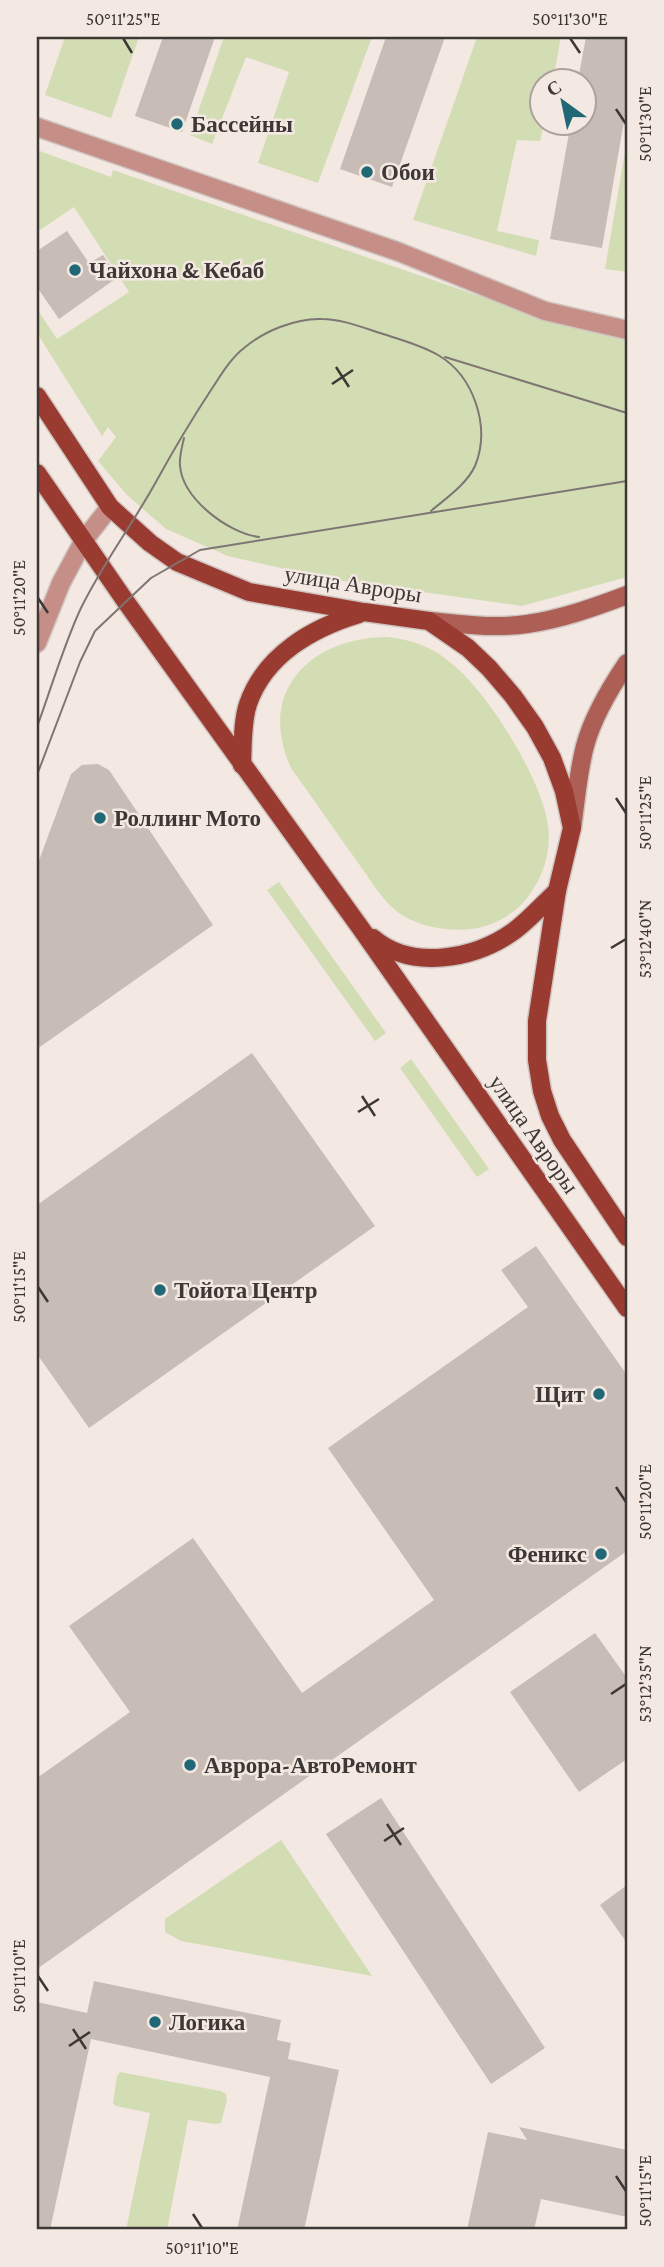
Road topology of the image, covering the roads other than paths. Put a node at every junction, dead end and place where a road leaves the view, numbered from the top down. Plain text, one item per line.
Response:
1 (37, 127) edge
2 (627, 330) edge
3 (37, 396) edge
4 (37, 473) edge
5 (110, 507) junction
6 (84, 540) junction
7 (627, 595) edge
8 (364, 612) junction
9 (429, 621) junction
10 (37, 643) edge
11 (627, 663) edge
12 (242, 765) junction
13 (572, 828) junction
14 (557, 891) junction
15 (362, 930) junction
16 (627, 1237) edge
17 (627, 1308) edge

1 - 2 street
3 - 5 main road, улица Авроры
4 - 6 main road, улица Авроры
5 - 6 street
5 - 8 main road, улица Авроры
6 - 10 street
6 - 12 main road, улица Авроры
7 - 9 main road
8 - 9 main road, улица Авроры
8 - 12 main road
9 - 13 main road, улица Авроры
11 - 13 main road
12 - 15 main road, улица Авроры
13 - 14 main road, улица Авроры
14 - 15 main road
14 - 16 main road, улица Авроры
15 - 17 main road, улица Авроры

